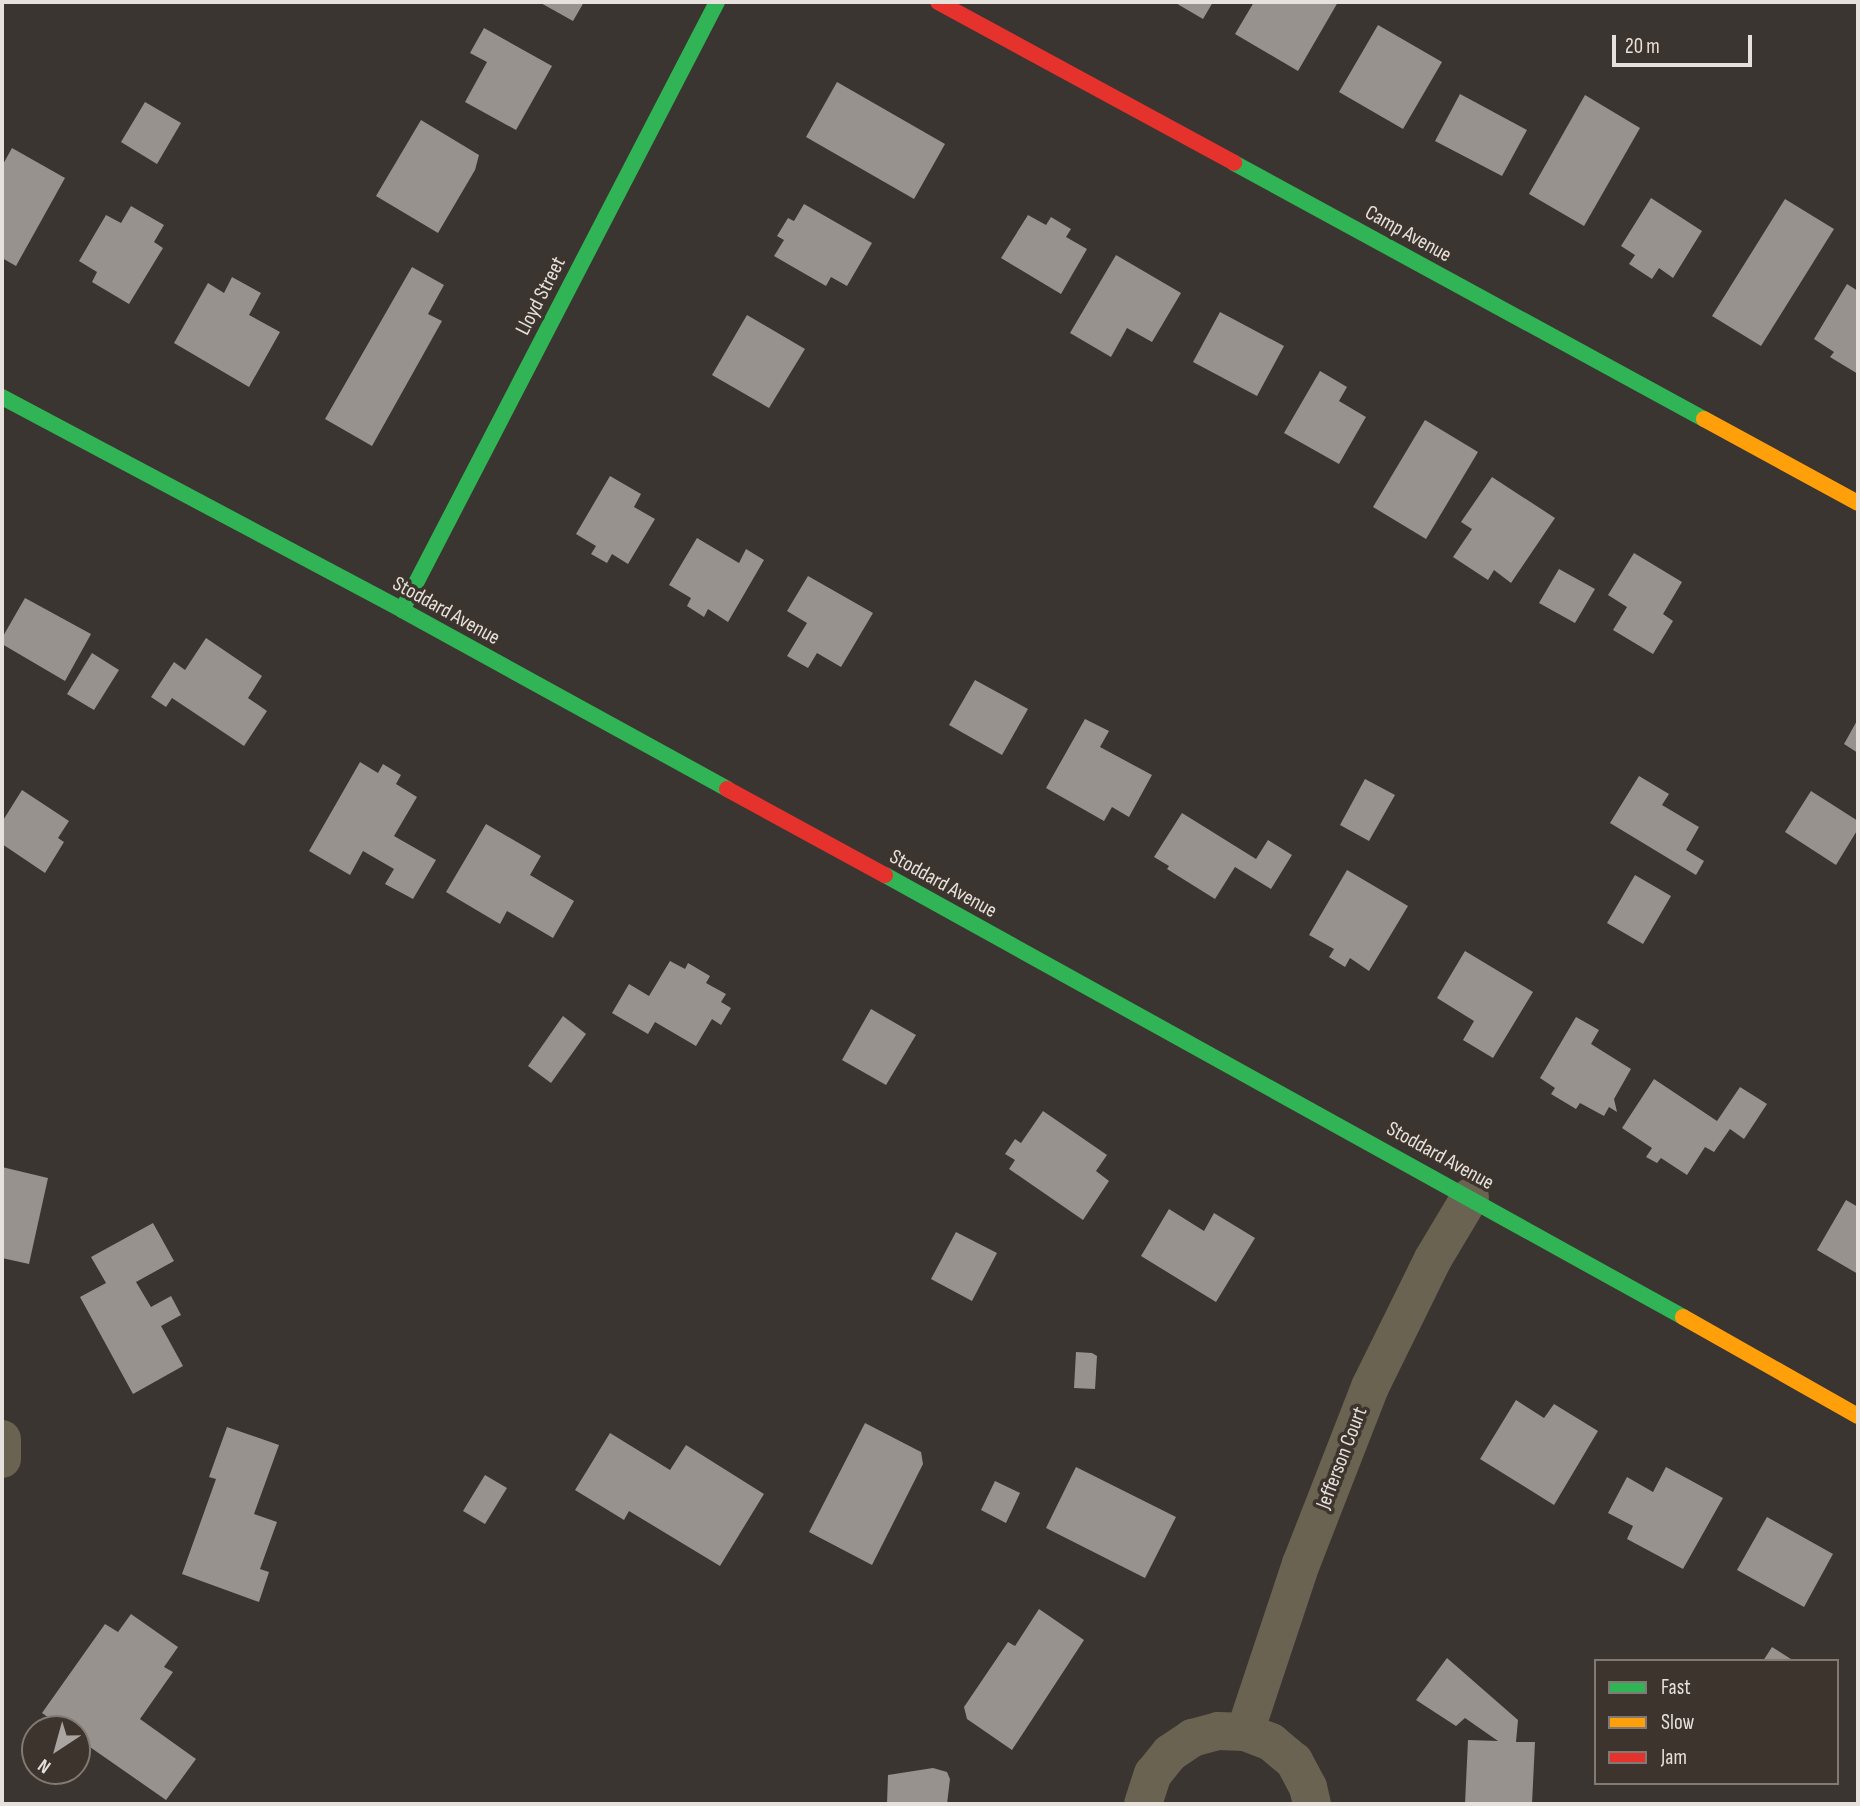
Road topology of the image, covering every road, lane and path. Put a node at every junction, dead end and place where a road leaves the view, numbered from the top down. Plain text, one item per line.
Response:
1 (716, 2) edge
2 (939, 2) edge
3 (2, 397) edge
4 (1858, 503) edge
5 (401, 610) junction
6 (1471, 1197) junction
7 (1858, 1416) edge
8 (2, 1439) edge
9 (2, 1459) edge
10 (1245, 1732) junction
11 (1143, 1804) edge
12 (1312, 1804) edge

1 - 5 street, Lloyd Street
2 - 4 street, Camp Avenue
3 - 5 street, Stoddard Avenue
5 - 6 street, Stoddard Avenue
6 - 7 street, Stoddard Avenue
6 - 10 street, Jefferson Court
8 - 9 street
10 - 11 street
10 - 12 street

